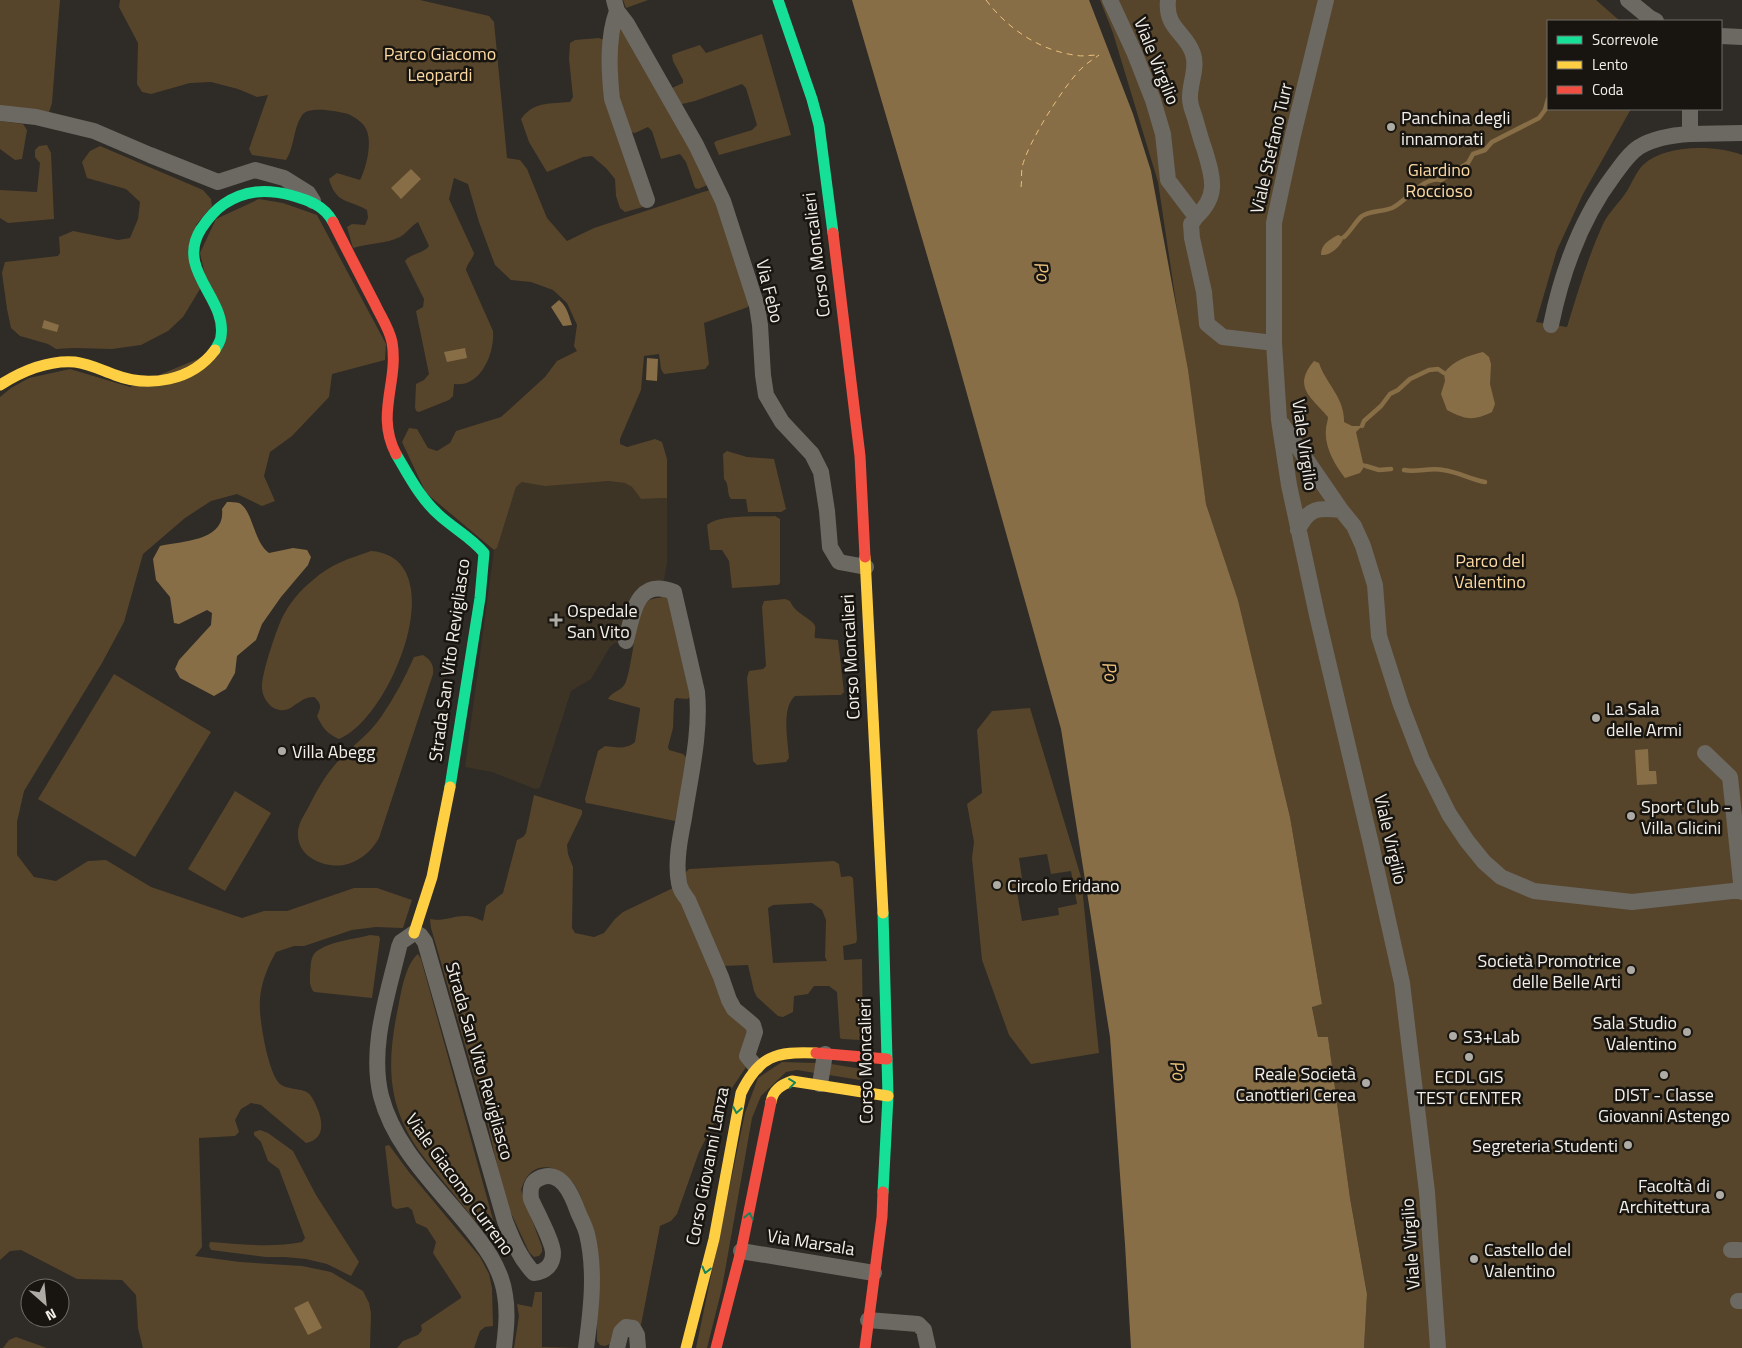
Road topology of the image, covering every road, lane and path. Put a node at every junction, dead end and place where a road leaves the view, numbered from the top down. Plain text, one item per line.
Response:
1 (778, 0) edge
2 (1110, 0) edge
3 (1168, 0) edge
4 (1326, 0) edge
5 (1628, 0) edge
6 (615, 5) edge
7 (1654, 20) edge
8 (1722, 36) edge
9 (1742, 36) edge
10 (1690, 110) edge
11 (0, 113) edge
12 (1742, 133) edge
13 (1690, 134) junction
14 (647, 200) dead end
15 (315, 203) junction
16 (1196, 217) junction
17 (1274, 308) joint
18 (1551, 325) dead end
19 (1274, 343) junction
20 (0, 385) edge
21 (1279, 420) junction
22 (1340, 510) junction
23 (1298, 530) junction
24 (866, 567) junction
25 (626, 641) dead end
26 (1705, 753) dead end
27 (1742, 883) edge
28 (414, 933) junction
29 (825, 1054) junction
30 (887, 1059) junction
31 (756, 1066) junction
32 (820, 1084) junction
33 (888, 1096) junction
34 (742, 1251) junction
35 (874, 1273) junction
36 (868, 1320) junction
37 (504, 1348) edge
38 (586, 1348) edge
39 (617, 1348) edge
40 (638, 1348) edge
41 (686, 1348) edge
42 (716, 1348) edge
43 (865, 1348) edge
44 (928, 1348) edge
45 (1438, 1348) edge

1 - 24 street, Corso Moncalieri
2 - 16 street, Viale Virgilio
3 - 16 street
4 - 17 street, Viale Stefano Turr
5 - 7 street
6 - 14 street, Via Febo
6 - 24 street, Via Febo
8 - 9 street
10 - 13 street
11 - 15 street
12 - 13 street
13 - 18 street
15 - 20 street
15 - 28 street, Strada San Vito Revigliasco
16 - 19 street
17 - 19 street, Viale Virgilio
19 - 21 street, Viale Virgilio
21 - 22 street
21 - 23 street, Viale Virgilio
22 - 23 street
22 - 27 street
23 - 45 street, Viale Virgilio
24 - 30 street, Corso Moncalieri
25 - 31 street
26 - 27 street
28 - 37 street, Viale Giacomo Curreno
28 - 38 street, Strada San Vito Revigliasco
29 - 30 street
29 - 31 street
29 - 32 street
30 - 33 street, Corso Moncalieri
31 -> 41 street, Corso Giovanni Lanza
32 - 33 street
34 -> 32 street
33 - 35 street, Corso Moncalieri
34 - 35 street, Via Marsala
34 - 42 street
35 - 36 street, Corso Moncalieri
36 - 43 street, Corso Moncalieri
36 - 44 street
39 - 40 street

